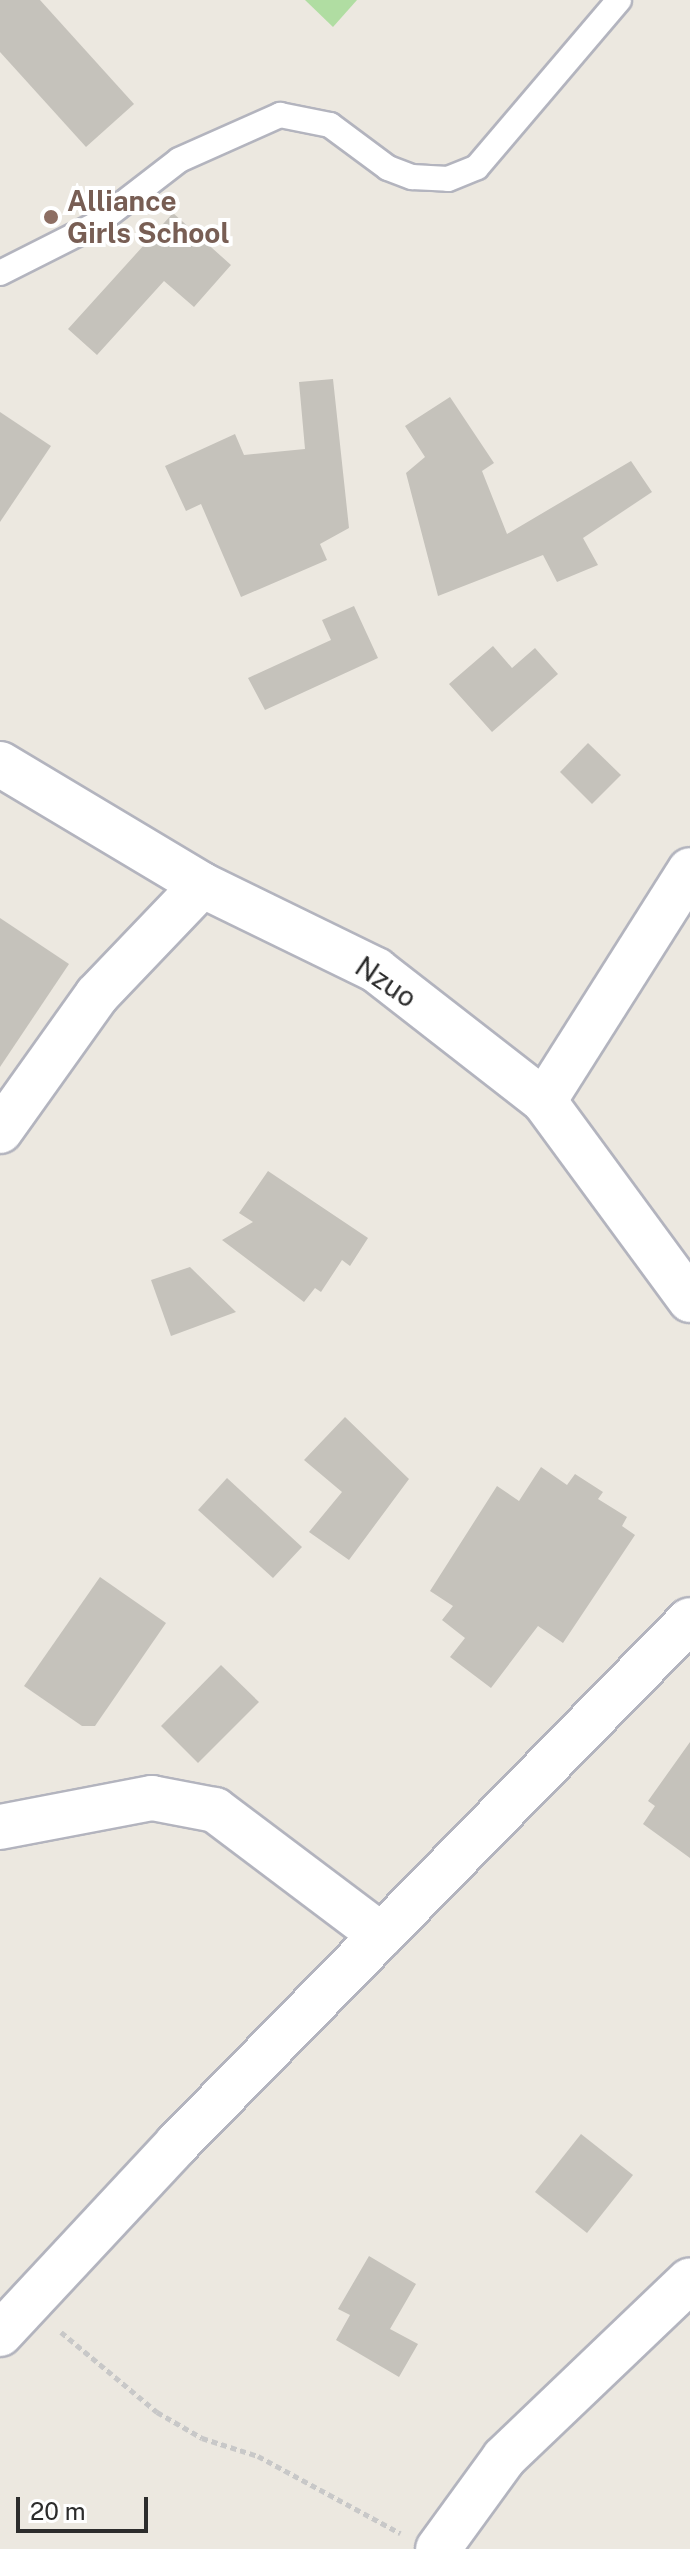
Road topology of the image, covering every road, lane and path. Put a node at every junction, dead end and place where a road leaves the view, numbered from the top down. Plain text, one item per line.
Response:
1 (619, 0) edge
2 (0, 273) edge
3 (0, 764) edge
4 (690, 870) edge
5 (202, 885) junction
6 (544, 1101) junction
7 (0, 1131) edge
8 (690, 1300) edge
9 (690, 1620) edge
10 (0, 1827) edge
11 (381, 1935) junction
12 (690, 2280) edge
13 (14, 2319) edge
14 (427, 2545) edge

1 - 2 lane
3 - 5 street, Nzuo
4 - 6 street
5 - 6 street, Nzuo
5 - 7 street
6 - 8 street, Nzuo
9 - 11 street
10 - 11 street
11 - 13 street
12 - 14 street
13 - 14 path

